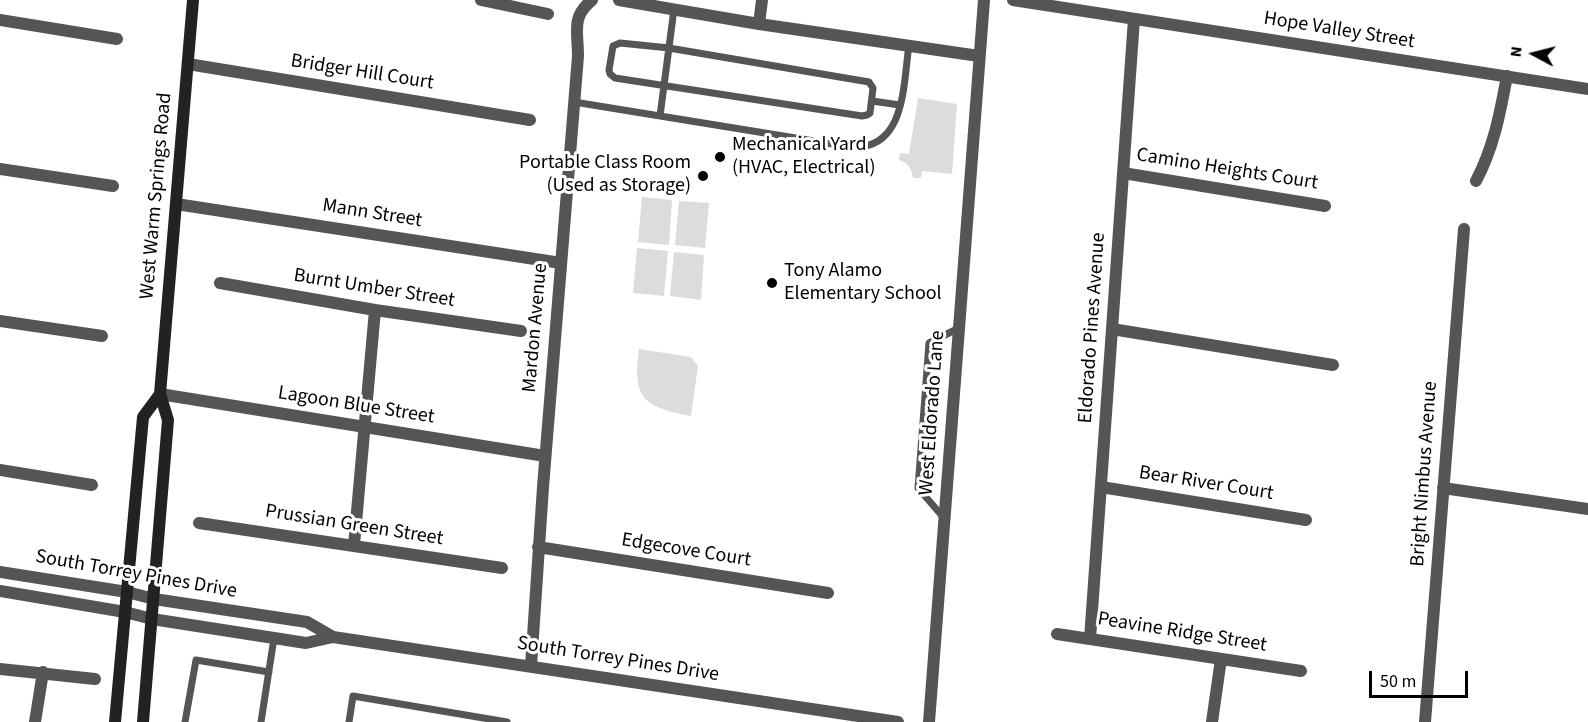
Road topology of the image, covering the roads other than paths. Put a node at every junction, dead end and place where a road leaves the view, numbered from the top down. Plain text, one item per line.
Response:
1 (193, 0) edge
2 (482, 0) edge
3 (592, 0) edge
4 (619, 0) edge
5 (762, 0) edge
6 (984, 0) edge
7 (1013, 0) edge
8 (518, 4) edge
9 (674, 9) junction
10 (548, 14) dead end
11 (1134, 19) junction
12 (0, 20) edge
13 (759, 24) junction
14 (117, 39) dead end
15 (909, 45) junction
16 (669, 48) junction
17 (980, 56) junction
18 (188, 64) junction
19 (1507, 76) junction
20 (664, 86) junction
21 (1588, 89) edge
22 (872, 101) junction
23 (574, 102) junction
24 (900, 105) junction
25 (660, 116) junction
26 (530, 120) dead end
27 (0, 169) edge
28 (1123, 173) junction
29 (1476, 181) dead end
30 (113, 186) dead end
31 (176, 204) junction
32 (1325, 206) dead end
33 (1464, 229) dead end
34 (561, 263) junction
35 (220, 283) dead end
36 (375, 310) junction
37 (0, 321) edge
38 (959, 328) junction
39 (1112, 329) junction
40 (521, 331) dead end
41 (102, 336) dead end
42 (1333, 365) dead end
43 (160, 394) junction
44 (364, 427) junction
45 (546, 456) junction
46 (0, 470) edge
47 (92, 485) dead end
48 (1101, 487) junction
49 (1443, 488) junction
50 (1588, 509) edge
51 (945, 519) junction
52 (1306, 520) dead end
53 (199, 523) dead end
54 (354, 545) junction
55 (538, 547) junction
56 (502, 568) dead end
57 (0, 572) edge
58 (0, 591) edge
59 (128, 592) junction
60 (828, 593) dead end
61 (154, 599) junction
62 (125, 612) junction
63 (152, 619) junction
64 (1057, 634) dead end
65 (333, 637) junction
66 (274, 638) junction
67 (1090, 639) junction
68 (1221, 659) junction
69 (531, 666) junction
70 (0, 669) edge
71 (1301, 671) dead end
72 (43, 672) junction
73 (268, 672) junction
74 (95, 679) dead end
75 (35, 722) edge
76 (115, 722) edge
77 (143, 722) edge
78 (185, 722) edge
79 (261, 722) edge
80 (349, 722) edge
81 (507, 722) edge
82 (898, 722) edge
83 (929, 722) edge
84 (1212, 722) edge
85 (1425, 722) edge

1 - 18 main road, West Warm Springs Road
2 - 8 street
3 - 23 street, Mardon Avenue
4 - 9 street
5 - 13 street
6 - 17 street, West Eldorado Lane
7 - 11 street, Hope Valley Street
8 - 10 street
9 - 13 street
9 - 16 lane
11 - 19 street, Hope Valley Street
11 - 28 street, Eldorado Pines Avenue
12 - 14 street
13 - 15 street
15 - 17 street
15 - 24 lane
16 - 20 lane
16 - 20 lane
16 - 22 lane
17 - 38 street, West Eldorado Lane
18 - 26 street, Bridger Hill Court
18 - 31 main road, West Warm Springs Road
19 - 21 street, Hope Valley Street
19 - 29 street
20 - 22 lane
20 - 25 lane
22 - 24 lane
23 - 25 lane
23 - 34 street, Mardon Avenue
24 - 25 lane
27 - 30 street
28 - 32 street, Camino Heights Court
28 - 39 street, Eldorado Pines Avenue
31 - 34 street, Mann Street
31 - 43 main road, West Warm Springs Road
33 - 49 street, Bright Nimbus Avenue
34 - 45 street, Mardon Avenue
35 - 36 street, Burnt Umber Street
36 - 40 street, Burnt Umber Street
36 - 44 street
37 - 41 street
38 - 51 street, West Eldorado Lane
38 - 51 lane
39 - 42 street
39 - 48 street, Eldorado Pines Avenue
43 - 44 street, Lagoon Blue Street
43 - 59 main road
43 - 61 main road, West Warm Springs Road
44 - 45 street, Lagoon Blue Street
44 - 54 street
45 - 55 street, Mardon Avenue
46 - 47 street
48 - 52 street, Bear River Court
48 - 67 street, Eldorado Pines Avenue
49 - 50 street
49 - 85 street, Bright Nimbus Avenue
51 - 83 street, West Eldorado Lane
53 - 54 street, Prussian Green Street
54 - 56 street, Prussian Green Street
55 - 60 street, Edgecove Court
55 - 69 street, Mardon Avenue
57 - 59 street, South Torrey Pines Drive
58 - 62 street, South Torrey Pines Drive
59 - 61 street, South Torrey Pines Drive
59 - 62 main road
61 - 63 main road, West Warm Springs Road
61 - 65 street, South Torrey Pines Drive
62 - 63 street, South Torrey Pines Drive
62 - 76 main road
63 - 66 street, South Torrey Pines Drive
63 - 77 main road, West Warm Springs Road
64 - 67 street, Peavine Ridge Street
65 - 66 street, South Torrey Pines Drive
65 - 69 street, South Torrey Pines Drive
66 - 73 lane
67 - 68 street, Peavine Ridge Street
68 - 71 street, Peavine Ridge Street
68 - 84 street
69 - 82 street, South Torrey Pines Drive
70 - 72 street
72 - 74 street
72 - 75 street
73 - 78 lane
73 - 79 lane
80 - 81 lane

